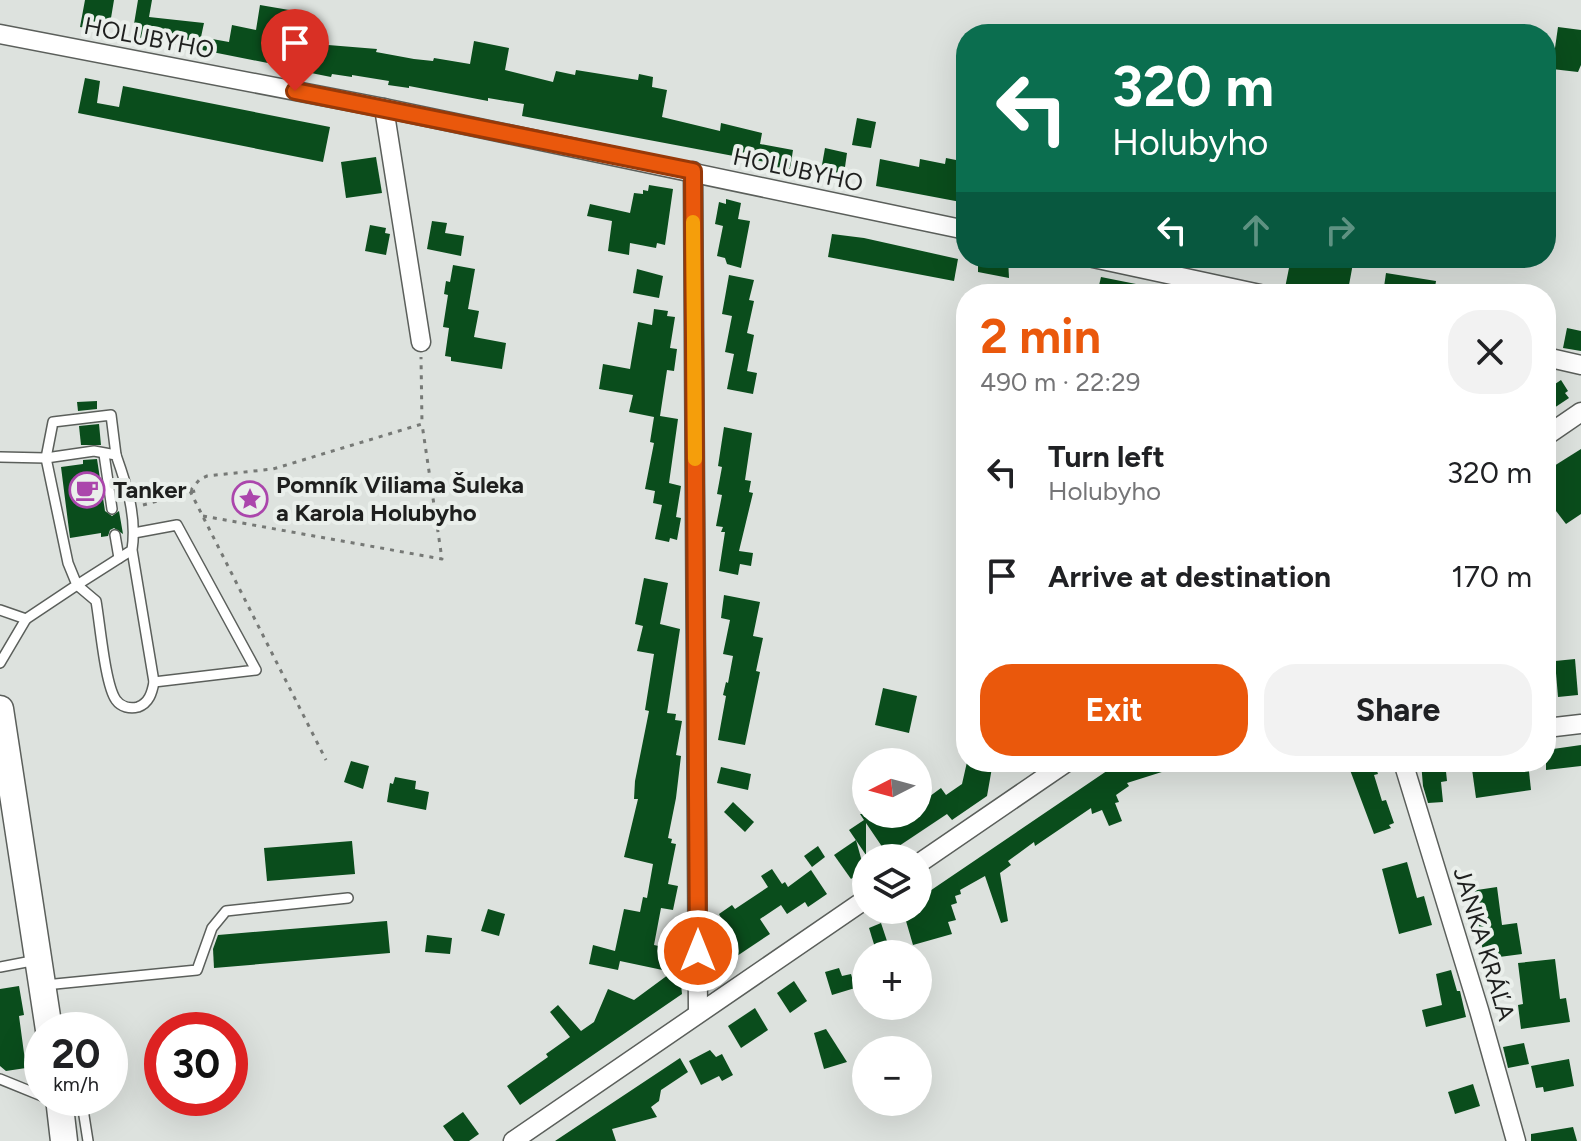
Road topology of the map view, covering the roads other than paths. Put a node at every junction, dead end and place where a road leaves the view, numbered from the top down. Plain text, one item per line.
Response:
1 (0, 34) edge
2 (384, 108) junction
3 (693, 171) junction
4 (956, 228) edge
5 (1139, 268) edge
6 (1214, 284) edge
7 (421, 342) road end
8 (1556, 359) edge
9 (1581, 365) edge
10 (1581, 412) edge
11 (1556, 429) edge
12 (104, 454) junction
13 (116, 455) junction
14 (0, 457) edge
15 (46, 458) junction
16 (112, 509) dead end
17 (134, 533) junction
18 (115, 535) dead end
19 (132, 550) junction
20 (119, 558) junction
21 (77, 585) junction
22 (0, 610) edge
23 (26, 619) junction
24 (0, 663) edge
25 (154, 682) junction
26 (0, 709) edge
27 (1581, 724) edge
28 (1556, 727) edge
29 (1052, 772) edge
30 (1406, 772) edge
31 (932, 854) edge
32 (348, 898) dead end
33 (852, 908) edge
34 (0, 967) edge
35 (39, 973) junction
36 (46, 1012) edge
37 (698, 1013) junction
38 (0, 1079) edge
39 (24, 1087) edge
40 (60, 1116) edge
41 (84, 1116) edge
42 (64, 1141) edge
43 (88, 1141) edge
44 (513, 1141) edge
45 (1516, 1141) edge

1 - 2 street, HOLUBYHO
2 - 3 street, HOLUBYHO
2 - 7 street
3 - 4 street, HOLUBYHO
3 - 37 street
5 - 6 street
8 - 9 street
10 - 11 street
12 - 13 lane
12 - 15 lane
12 - 16 lane
13 - 15 lane
13 - 17 lane
14 - 15 lane
15 - 21 lane
17 - 19 lane
17 - 25 lane
18 - 20 lane
19 - 20 lane
19 - 25 lane
20 - 21 lane
21 - 23 lane
21 - 25 lane
22 - 23 lane
23 - 24 lane
26 - 35 main road
27 - 28 street
29 - 31 street
30 - 45 street, JANKA KRÁĽA
32 - 35 lane
33 - 37 street
34 - 35 lane
35 - 36 main road
37 - 44 street
38 - 39 lane
40 - 42 main road
41 - 43 lane

